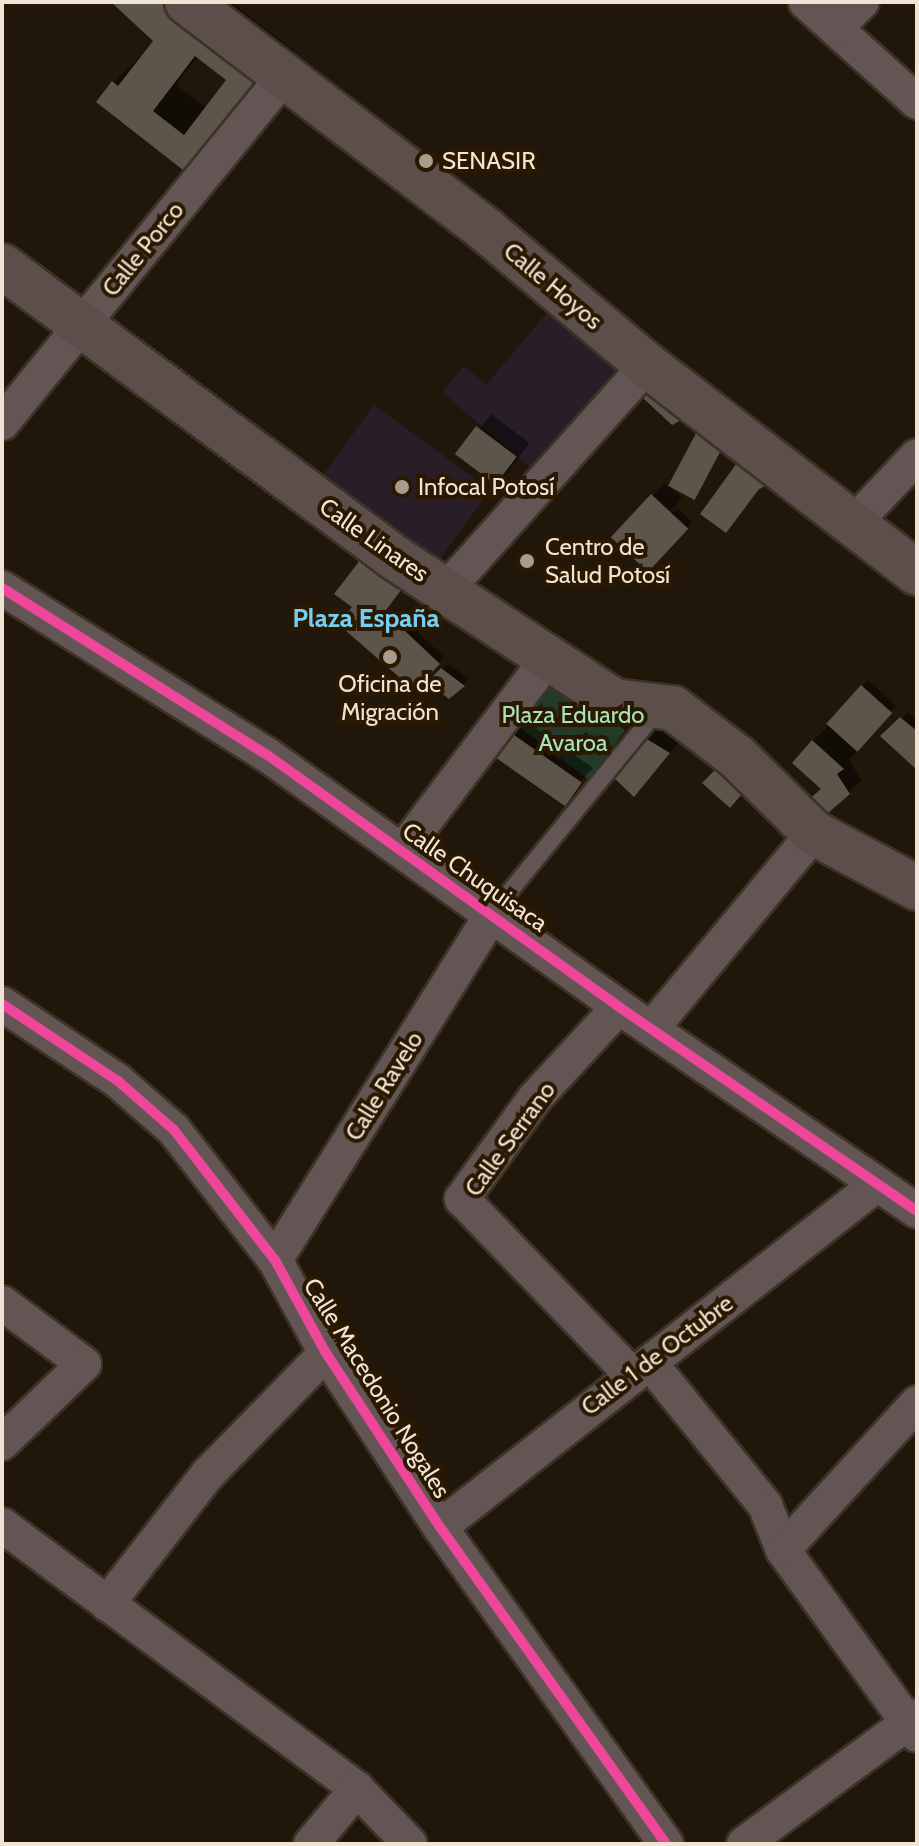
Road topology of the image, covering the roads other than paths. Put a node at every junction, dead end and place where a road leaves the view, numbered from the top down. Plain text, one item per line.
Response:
1 (187, 2) edge
2 (806, 2) edge
3 (862, 2) edge
4 (835, 28) junction
5 (284, 76) junction
6 (917, 102) edge
7 (2, 266) edge
8 (81, 325) junction
9 (647, 365) junction
10 (2, 423) edge
11 (917, 456) edge
12 (853, 524) junction
13 (917, 573) edge
14 (2, 588) edge
15 (446, 590) junction
16 (549, 657) junction
17 (660, 707) junction
18 (814, 833) junction
19 (403, 850) junction
20 (917, 888) edge
21 (493, 912) junction
22 (2, 1004) edge
23 (619, 1007) junction
24 (652, 1028) junction
25 (876, 1185) junction
26 (917, 1211) edge
27 (275, 1260) junction
28 (2, 1303) edge
29 (326, 1353) junction
30 (640, 1368) junction
31 (917, 1403) edge
32 (2, 1443) edge
33 (2, 1525) edge
34 (440, 1527) junction
35 (783, 1550) junction
36 (107, 1604) junction
37 (914, 1725) edge
38 (357, 1789) junction
39 (311, 1844) edge
40 (410, 1844) edge
41 (666, 1844) edge
42 (744, 1844) edge

1 - 5 main road, Calle Hoyos
2 - 4 street
3 - 4 street
4 - 6 street
5 - 8 street, Calle Porco
5 - 9 main road, Calle Hoyos
7 - 8 main road, Calle Linares
8 - 10 street, Calle Porco
8 - 15 main road, Calle Linares
9 - 12 main road, Calle Hoyos
9 - 15 street
11 - 12 street
12 - 13 main road, Calle Hoyos
14 - 19 street, Calle Chuquisaca
15 - 16 main road, Calle Linares
16 - 17 main road, Calle Linares
16 - 19 street
17 - 18 main road, Calle Linares
17 - 21 lane
18 - 20 main road, Calle Linares
18 - 24 street
19 - 21 street, Calle Chuquisaca
21 - 23 street, Calle Chuquisaca
21 - 27 street, Calle Ravelo
22 - 27 street, Calle Macedonio Nogales
23 - 24 street, Calle Chuquisaca
23 - 30 street, Calle Serrano
24 - 25 street, Calle Chuquisaca
25 - 26 street, Calle Chuquisaca
25 - 30 street, Calle 1 de Octubre
27 - 29 street, Calle Macedonio Nogales
28 - 32 street
29 - 34 street, Calle Macedonio Nogales
29 - 36 street
30 - 34 street, Calle 1 de Octubre
30 - 35 street, Calle Serrano
31 - 35 street
33 - 36 street
34 - 41 street, Calle Macedonio Nogales
35 - 37 street, Calle Serrano
36 - 38 street
37 - 42 street
38 - 39 street
38 - 40 street

